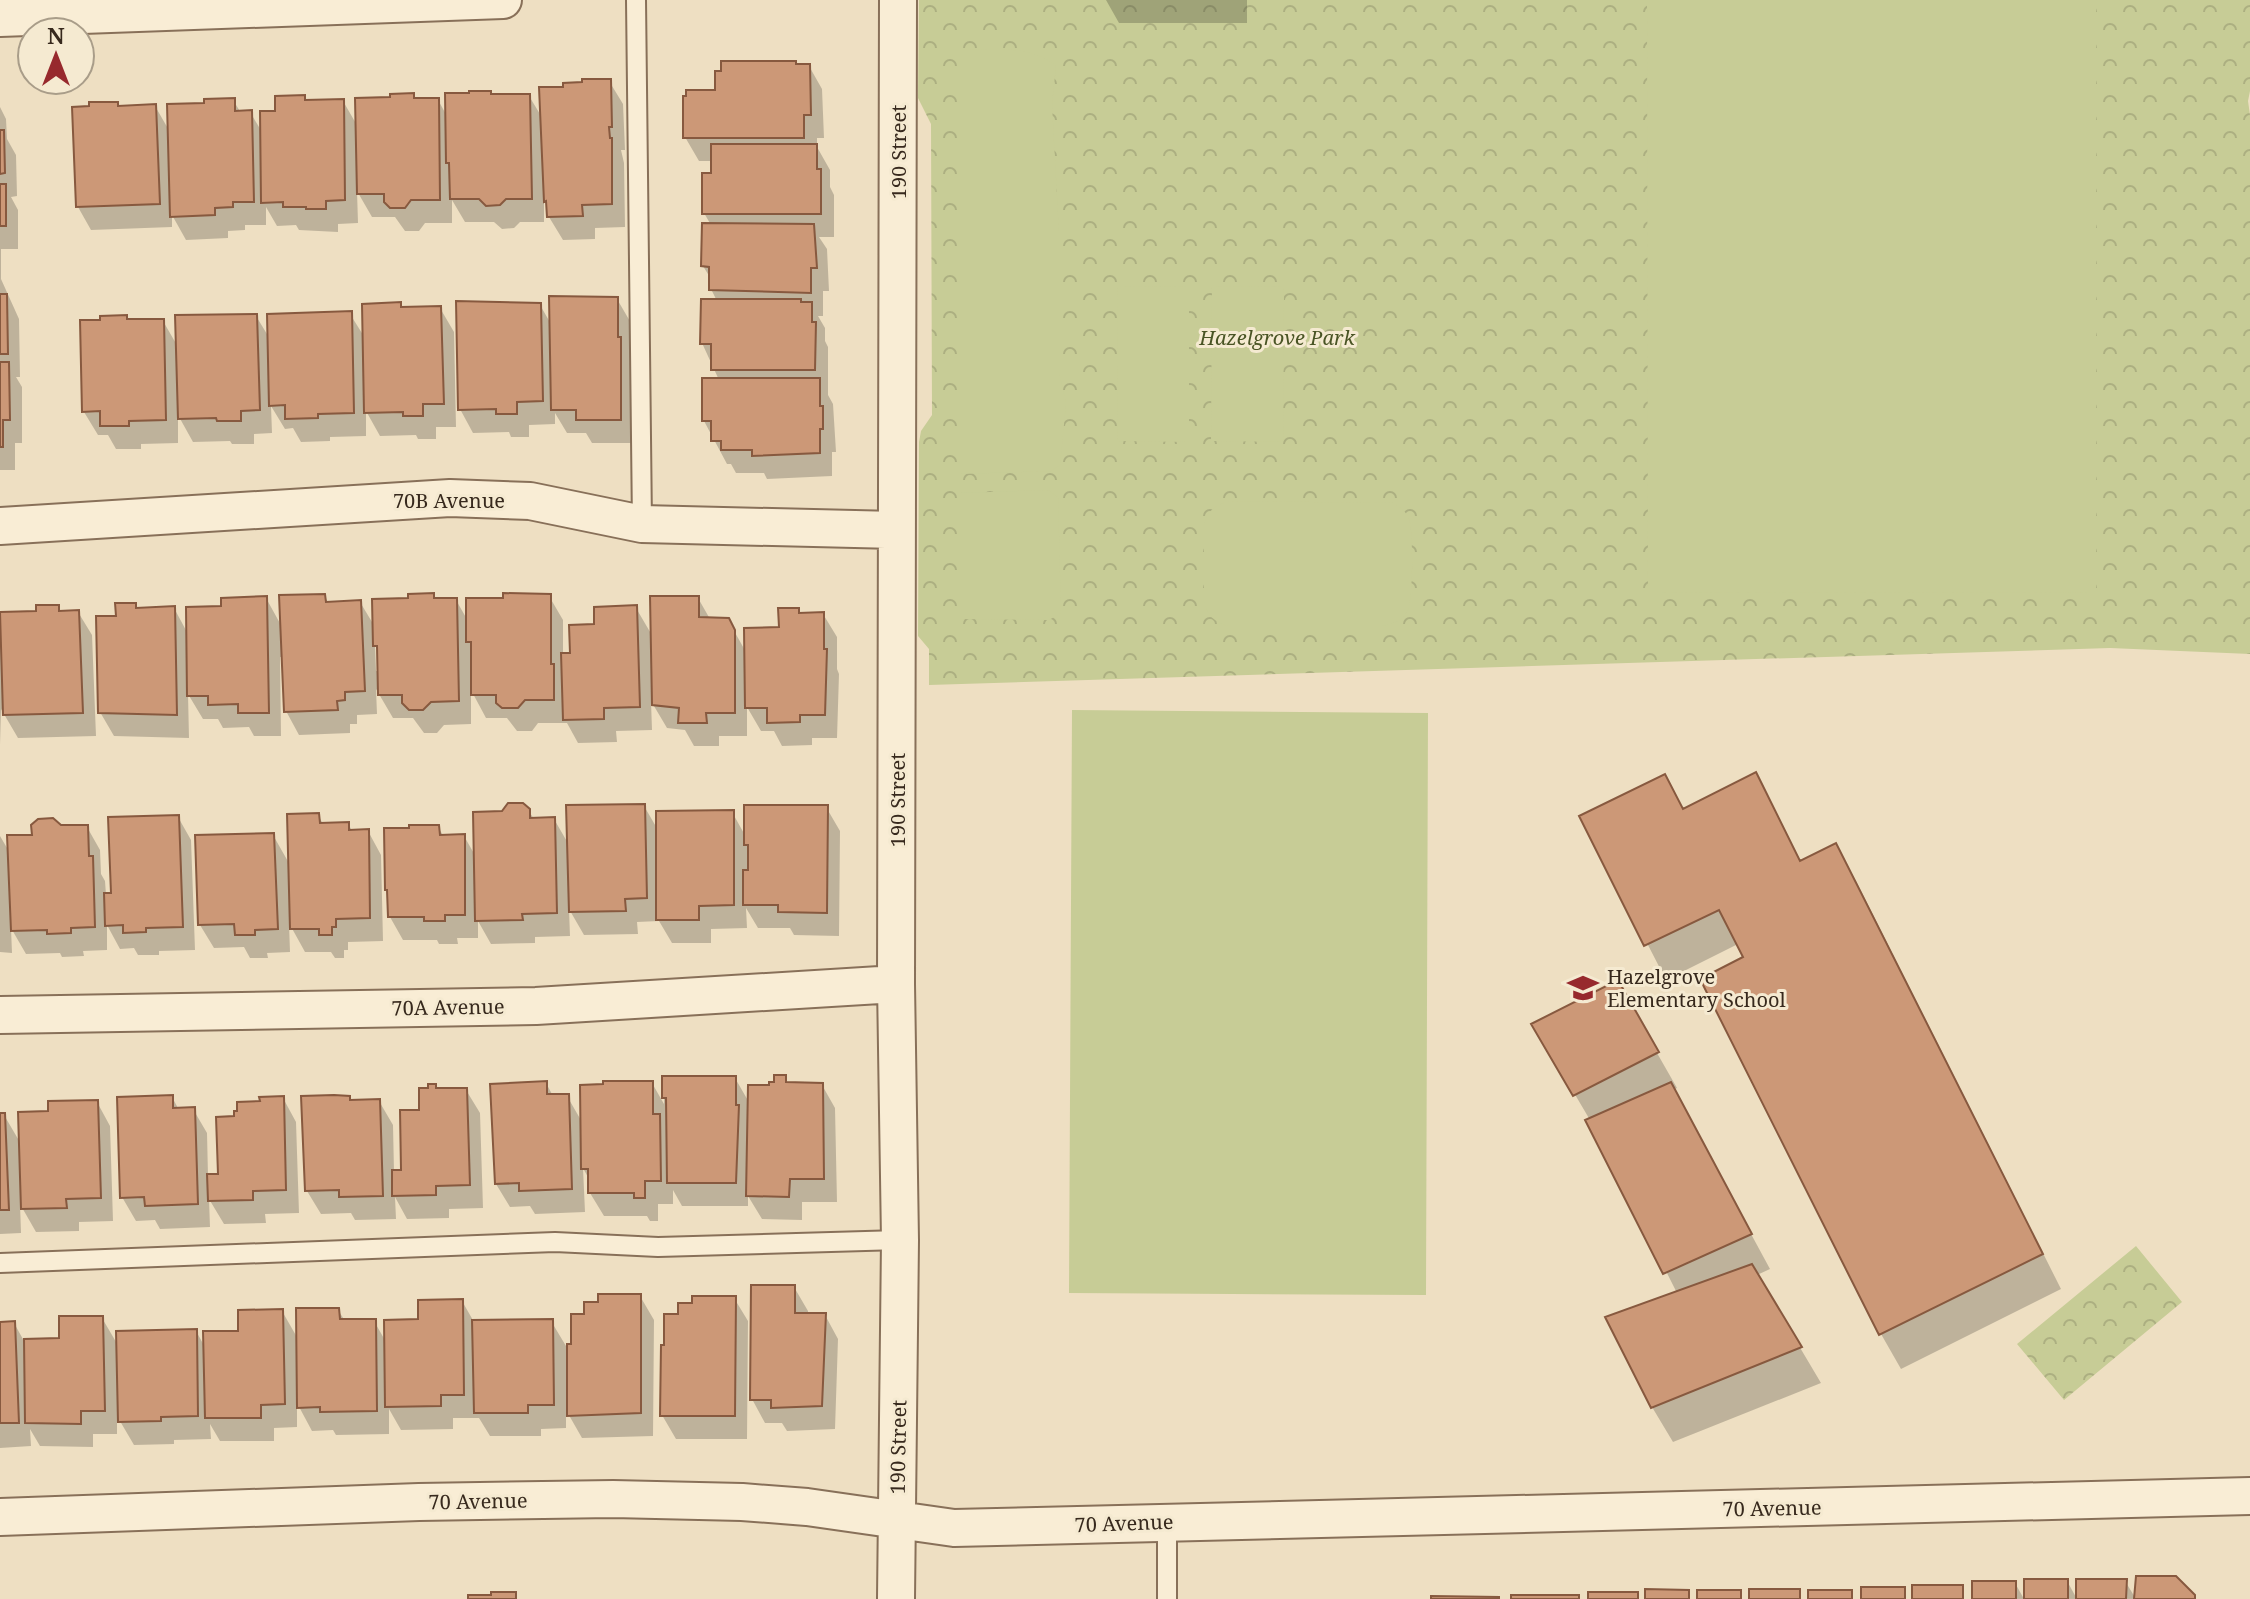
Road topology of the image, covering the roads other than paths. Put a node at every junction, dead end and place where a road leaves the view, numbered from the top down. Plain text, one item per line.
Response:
1 (503, 0) edge
2 (636, 0) edge
3 (898, 0) edge
4 (0, 18) edge
5 (642, 524) junction
6 (0, 526) edge
7 (896, 530) junction
8 (896, 984) junction
9 (0, 1015) edge
10 (900, 1240) junction
11 (0, 1263) edge
12 (2250, 1496) edge
13 (0, 1517) edge
14 (896, 1520) junction
15 (1167, 1522) junction
16 (896, 1599) edge
17 (1167, 1599) edge

1 - 4 street
2 - 5 lane
3 - 7 street, 190 Street
5 - 6 street, 70B Avenue
5 - 7 street, 70B Avenue
7 - 8 street, 190 Street
8 - 9 street, 70A Avenue
8 - 10 street, 190 Street
10 - 11 lane
10 - 14 street, 190 Street
12 - 15 street, 70 Avenue
13 - 14 street, 70 Avenue
14 - 15 street, 70 Avenue
14 - 16 street, 190 Street
15 - 17 lane

